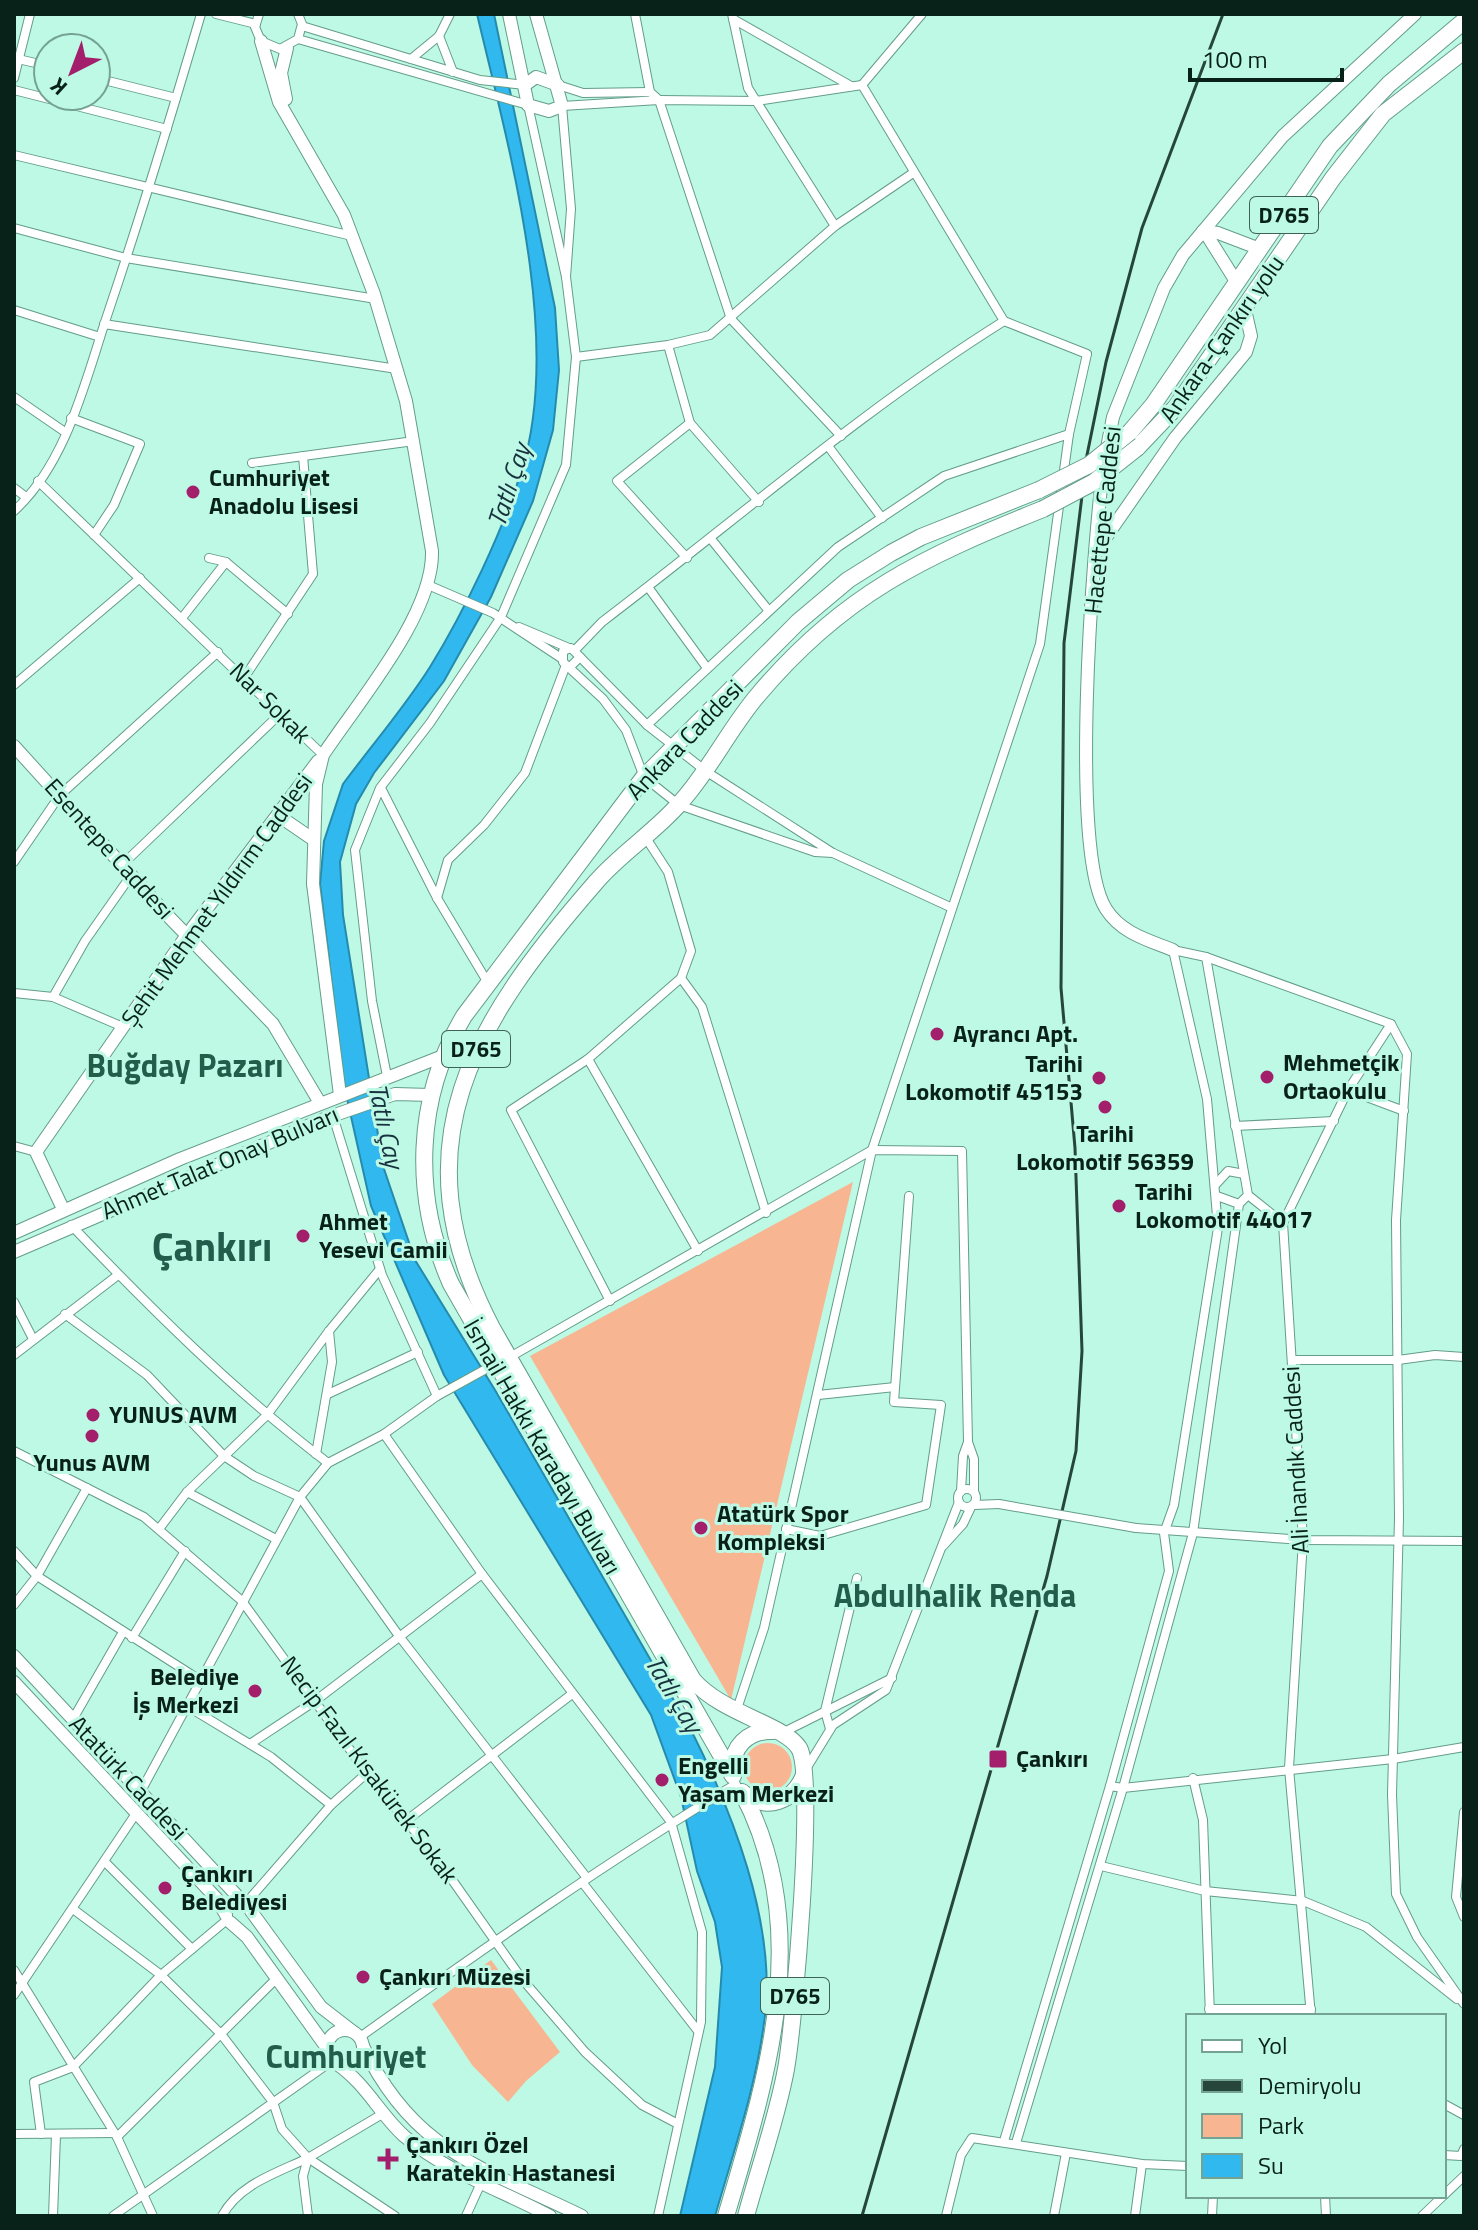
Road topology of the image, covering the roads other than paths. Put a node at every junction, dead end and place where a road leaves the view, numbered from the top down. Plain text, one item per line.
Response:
1 (30, 14) edge
2 (201, 14) edge
3 (216, 14) edge
4 (259, 14) edge
5 (298, 14) edge
6 (450, 14) edge
7 (509, 14) edge
8 (536, 14) edge
9 (635, 14) edge
10 (920, 14) edge
11 (1415, 14) edge
12 (732, 17) edge
13 (1464, 21) edge
14 (256, 24) junction
15 (302, 26) junction
16 (439, 36) junction
17 (298, 39) junction
18 (261, 41) junction
19 (287, 48) junction
20 (1464, 51) edge
21 (17, 58) edge
22 (411, 59) junction
23 (453, 72) junction
24 (14, 78) edge
25 (112, 82) edge
26 (521, 85) junction
27 (558, 85) junction
28 (862, 85) junction
29 (852, 87) junction
30 (14, 90) edge
31 (650, 92) junction
32 (176, 98) junction
33 (659, 100) junction
34 (756, 101) junction
35 (524, 103) junction
36 (562, 106) junction
37 (167, 129) junction
38 (303, 148) junction
39 (14, 155) edge
40 (913, 173) junction
41 (149, 190) junction
42 (835, 226) junction
43 (14, 228) edge
44 (1204, 232) junction
45 (352, 236) junction
46 (1260, 249) junction
47 (126, 258) junction
48 (566, 277) junction
49 (1237, 283) junction
50 (376, 299) junction
51 (1244, 305) junction
52 (14, 310) edge
53 (731, 319) junction
54 (1004, 321) junction
55 (104, 324) junction
56 (100, 337) junction
57 (668, 345) junction
58 (576, 357) junction
59 (397, 369) junction
60 (14, 397) edge
61 (71, 418) junction
62 (690, 423) junction
63 (65, 432) junction
64 (1069, 434) junction
65 (841, 436) junction
66 (414, 441) junction
67 (828, 446) junction
68 (303, 456) junction
69 (252, 463) dead end
70 (38, 481) junction
71 (14, 488) edge
72 (1039, 490) joint
73 (26, 497) junction
74 (759, 502) junction
75 (14, 511) edge
76 (882, 518) junction
77 (94, 535) junction
78 (711, 539) junction
79 (1095, 552) junction
80 (209, 558) dead end
81 (687, 558) junction
82 (226, 562) junction
83 (140, 578) junction
84 (428, 585) junction
85 (648, 587) junction
86 (769, 611) junction
87 (288, 614) junction
88 (497, 615) junction
89 (182, 618) junction
90 (511, 624) junction
91 (575, 651) junction
92 (218, 652) junction
93 (566, 663) junction
94 (707, 668) junction
95 (244, 678) junction
96 (14, 685) edge
97 (280, 714) junction
98 (647, 725) junction
99 (14, 746) edge
100 (673, 746) junction
101 (323, 755) junction
102 (707, 772) junction
103 (644, 777) junction
104 (380, 788) junction
105 (60, 795) junction
106 (679, 805) junction
107 (279, 816) junction
108 (646, 838) junction
109 (314, 840) junction
110 (833, 853) junction
111 (14, 862) edge
112 (127, 869) junction
113 (437, 898) junction
114 (950, 907) junction
115 (187, 935) junction
116 (1173, 950) junction
117 (1206, 957) junction
118 (681, 978) junction
119 (488, 984) junction
120 (14, 993) edge
121 (53, 997) junction
122 (1391, 1024) junction
123 (123, 1027) junction
124 (443, 1056) junction
125 (588, 1059) junction
126 (382, 1078) junction
127 (1348, 1090) junction
128 (341, 1095) junction
129 (430, 1095) junction
130 (320, 1103) junction
131 (1404, 1111) junction
132 (339, 1114) junction
133 (1334, 1121) junction
134 (1235, 1126) junction
135 (14, 1146) edge
136 (872, 1150) junction
137 (36, 1152) junction
138 (1244, 1174) junction
139 (1217, 1183) junction
140 (1248, 1195) junction
141 (909, 1196) dead end
142 (1217, 1196) junction
143 (1239, 1204) junction
144 (63, 1209) junction
145 (766, 1213) junction
146 (1283, 1223) junction
147 (71, 1225) junction
148 (14, 1233) edge
149 (698, 1251) junction
150 (14, 1252) edge
151 (380, 1269) junction
152 (118, 1275) junction
153 (610, 1301) junction
154 (14, 1302) edge
155 (65, 1314) junction
156 (329, 1331) junction
157 (33, 1339) junction
158 (418, 1352) junction
159 (14, 1355) edge
160 (1464, 1357) edge
161 (1292, 1360) junction
162 (1398, 1360) junction
163 (497, 1363) junction
164 (895, 1387) junction
165 (328, 1394) junction
166 (818, 1395) junction
167 (437, 1396) junction
168 (267, 1415) junction
169 (384, 1434) junction
170 (968, 1442) junction
171 (14, 1451) edge
172 (316, 1454) junction
173 (224, 1456) junction
174 (328, 1463) junction
175 (87, 1488) junction
176 (961, 1491) junction
177 (187, 1492) junction
178 (975, 1492) junction
179 (300, 1497) junction
180 (959, 1502) junction
181 (996, 1503) junction
182 (972, 1506) junction
183 (159, 1529) junction
184 (786, 1529) junction
185 (1164, 1533) junction
186 (1193, 1533) junction
187 (276, 1539) junction
188 (1303, 1540) junction
189 (1398, 1540) junction
190 (1464, 1541) edge
191 (940, 1550) junction
192 (14, 1551) edge
193 (185, 1551) junction
194 (482, 1574) junction
195 (37, 1576) junction
196 (857, 1578) dead end
197 (242, 1601) junction
198 (14, 1605) edge
199 (128, 1635) junction
200 (399, 1636) junction
201 (14, 1656) edge
202 (892, 1678) junction
203 (200, 1680) junction
204 (14, 1682) edge
205 (572, 1694) junction
206 (315, 1701) junction
207 (187, 1706) junction
208 (825, 1711) junction
209 (736, 1713) junction
210 (73, 1719) junction
211 (830, 1729) junction
212 (782, 1733) junction
213 (250, 1744) junction
214 (1464, 1747) edge
215 (492, 1754) junction
216 (1393, 1759) junction
217 (1289, 1768) junction
218 (805, 1769) junction
219 (367, 1773) junction
220 (1193, 1778) junction
221 (734, 1786) junction
222 (1110, 1786) junction
223 (1123, 1788) junction
224 (141, 1791) junction
225 (331, 1805) junction
226 (137, 1812) junction
227 (1464, 1812) edge
228 (407, 1820) junction
229 (671, 1822) junction
230 (105, 1862) junction
231 (1101, 1866) junction
232 (585, 1880) junction
233 (1205, 1891) junction
234 (1460, 1897) edge
235 (1303, 1901) junction
236 (246, 1905) junction
237 (73, 1909) junction
238 (1464, 1917) edge
239 (228, 1919) junction
240 (496, 1939) junction
241 (192, 1949) junction
242 (14, 1970) edge
243 (161, 1975) junction
244 (277, 1978) junction
245 (23, 1985) junction
246 (14, 1995) edge
247 (1464, 2004) edge
248 (1311, 2012) edge
249 (1209, 2013) edge
250 (698, 2031) junction
251 (221, 2034) junction
252 (358, 2038) junction
253 (332, 2058) junction
254 (73, 2067) junction
255 (273, 2102) junction
256 (1446, 2105) edge
257 (384, 2113) junction
258 (1464, 2115) edge
259 (678, 2124) junction
260 (14, 2134) edge
261 (41, 2134) junction
262 (56, 2135) junction
263 (116, 2135) junction
264 (1004, 2141) junction
265 (1016, 2143) junction
266 (1464, 2149) edge
267 (1066, 2153) junction
268 (1446, 2155) edge
269 (308, 2158) junction
270 (1142, 2164) junction
271 (1186, 2166) edge
272 (1464, 2176) edge
273 (481, 2183) junction
274 (1446, 2192) edge
275 (143, 2194) junction
276 (1440, 2198) edge
277 (53, 2216) edge
278 (113, 2216) edge
279 (153, 2216) edge
280 (222, 2216) edge
281 (308, 2216) edge
282 (395, 2216) edge
283 (466, 2216) edge
284 (550, 2216) edge
285 (582, 2216) edge
286 (658, 2216) edge
287 (726, 2216) edge
288 (746, 2216) edge
289 (946, 2216) edge
290 (1054, 2216) edge
291 (1135, 2216) edge
292 (1422, 2216) edge

1 - 21 street
2 - 32 street
3 - 14 street
4 - 14 street
5 - 15 street
6 - 16 street
7 - 26 street
8 - 27 street
9 - 31 street
10 - 28 street
11 - 44 street, Hacettepe Caddesi
12 - 29 street
12 - 34 street
13 - 46 highway, Ankara-Çankırı yolu / D765
14 - 18 street
15 - 17 street
15 - 22 street
16 - 22 street
16 - 23 street
17 - 19 street
17 - 35 street
18 - 19 street
18 - 38 street
19 - 38 street
20 - 51 highway, Ankara-Çankırı yolu / D765
21 - 24 street
22 - 23 street
23 - 26 street
25 - 32 street
26 - 27 street
26 - 35 street
27 - 31 street
27 - 36 street
28 - 29 street
28 - 40 street
29 - 34 street
30 - 37 street
31 - 33 street
32 - 37 street
33 - 34 street
33 - 36 street
33 - 53 street
34 - 42 street
35 - 36 street
35 - 48 street
36 - 48 street
37 - 41 street
38 - 45 street
39 - 41 street
40 - 42 street
40 - 54 street
41 - 45 street
41 - 47 street
42 - 53 street
43 - 47 street
44 - 46 street
44 - 49 street
44 - 79 street, Hacettepe Caddesi
45 - 50 street
46 - 49 highway, Ankara-Çankırı yolu / D765
47 - 50 street
47 - 55 street
48 - 58 street
49 - 72 highway, Ankara-Çankırı yolu / D765, bridge
50 - 59 street
51 - 79 street
51 - 102 highway, Ankara-Çankırı yolu / D765, bridge
52 - 56 street
53 - 57 street
53 - 65 street
54 - 64 street
54 - 65 street
55 - 56 street
55 - 59 street
56 - 61 street
57 - 58 street
57 - 62 street
58 - 88 street
59 - 66 street
60 - 63 street
61 - 63 street
61 - 77 street
62 - 74 street
62 - 81 street
63 - 70 street
64 - 76 street
64 - 114 street
65 - 67 street
66 - 68 street
66 - 84 street
67 - 74 street
67 - 76 street
68 - 69 street
68 - 87 street
70 - 73 street
70 - 77 street, Nar Sokak
71 - 73 street
72 - 100 highway, Ankara Caddesi / D765
73 - 75 street
74 - 78 street
76 - 86 street
77 - 83 street, Nar Sokak
78 - 81 street
78 - 86 street
79 - 116 street, Hacettepe Caddesi
80 - 82 street
81 - 85 street
82 - 87 street
82 - 89 street
83 - 89 street, Nar Sokak
83 - 96 street
84 - 88 street
84 - 101 street, Şehit Mehmet Yıldırım Caddesi
85 - 91 street
85 - 94 street
86 - 94 street
87 - 95 street
88 - 90 street
88 - 104 street
89 - 92 street, Nar Sokak
90 - 91 street
90 - 93 street
91 - 93 street
91 - 93 street
91 - 98 street
92 - 95 street, Nar Sokak
92 - 105 street
93 - 103 street
93 - 113 street
94 - 98 street
95 - 97 street, Nar Sokak
97 - 101 street, Nar Sokak
97 - 112 street
98 - 100 street
99 - 105 street, Esentepe Caddesi
100 - 102 street
100 - 103 highway, Ankara Caddesi / D765
101 - 107 street, Şehit Mehmet Yıldırım Caddesi
101 - 109 street
102 - 106 highway, D765
102 - 110 street
103 - 106 street
103 - 119 highway, Ankara Caddesi / D765
104 - 113 street
104 - 126 street
105 - 111 street
105 - 112 street, Esentepe Caddesi
106 - 108 highway, D765
106 - 110 street
107 - 109 street
107 - 115 street, Şehit Mehmet Yıldırım Caddesi
108 - 118 street
108 - 163 highway, D765
109 - 128 street
110 - 114 street
112 - 115 street, Esentepe Caddesi
112 - 121 street
113 - 119 street
114 - 136 street
115 - 123 street, Şehit Mehmet Yıldırım Caddesi
115 - 130 street, Esentepe Caddesi
116 - 117 street
116 - 139 street
117 - 122 street
117 - 134 street
118 - 125 street
118 - 145 street
119 - 124 highway, Ankara Caddesi / D765
120 - 121 street
121 - 123 street
122 - 127 street
122 - 131 street
123 - 137 street, Şehit Mehmet Yıldırım Caddesi
124 - 126 street
124 - 129 highway, Ankara Caddesi / D765
125 - 149 street
125 - 153 street
126 - 128 street, Ahmet Talat Onay Bulvarı
127 - 131 street
127 - 133 street
128 - 130 street, Ahmet Talat Onay Bulvarı
129 - 132 street, Ahmet Talat Onay Bulvarı
129 - 163 highway, İsmail Hakkı Karadayı Bulvarı / D765
130 - 144 street, Ahmet Talat Onay Bulvarı
131 - 162 street
132 - 147 street, Ahmet Talat Onay Bulvarı
132 - 151 street
133 - 134 street
133 - 146 street
134 - 138 street
135 - 137 street
136 - 145 street
136 - 166 street
136 - 170 street
137 - 144 street
138 - 139 street
138 - 140 street
139 - 142 street
140 - 143 street
140 - 146 street
141 - 164 street
142 - 143 street
142 - 185 street
143 - 186 street
144 - 148 street, Ahmet Talat Onay Bulvarı
145 - 149 street
146 - 161 street, Ali İnandık Caddesi
147 - 150 street, Ahmet Talat Onay Bulvarı
147 - 152 street
149 - 153 street
151 - 156 street
151 - 158 street
152 - 155 street
152 - 168 street
153 - 163 street
154 - 157 street
155 - 157 street
155 - 173 street
156 - 165 street
156 - 168 street
157 - 159 street
158 - 165 street
158 - 167 street
160 - 162 street
161 - 162 street
161 - 188 street, Ali İnandık Caddesi
162 - 189 street
163 - 167 street
163 - 209 highway, D765
163 - 221 highway, İsmail Hakkı Karadayı Bulvarı / D765
164 - 166 street
164 - 184 street
165 - 172 street
166 - 184 street
167 - 169 street
168 - 172 street
168 - 173 street
169 - 174 street
169 - 194 street
170 - 176 street
170 - 178 street
171 - 175 street, Necip Fazıl Kısakürek Sokak
172 - 174 street
173 - 177 street
173 - 179 street
174 - 179 street
175 - 183 street, Necip Fazıl Kısakürek Sokak
175 - 195 street
176 - 178 street
176 - 180 street
177 - 183 street
177 - 187 street
178 - 181 street
178 - 182 street
179 - 187 street
179 - 200 street
180 - 182 street
180 - 191 street
181 - 182 street
181 - 185 street, bridge
182 - 191 street
183 - 193 street, Necip Fazıl Kısakürek Sokak
184 - 209 street
185 - 186 street
185 - 222 street
186 - 188 street
186 - 223 street
187 - 197 street
188 - 189 street
188 - 217 street, Ali İnandık Caddesi
189 - 190 street
189 - 216 street
191 - 202 street
192 - 195 street
193 - 197 street, Necip Fazıl Kısakürek Sokak
193 - 199 street
194 - 200 street
194 - 205 street
195 - 198 street
195 - 199 street
196 - 208 street
197 - 203 street
197 - 206 street, Necip Fazıl Kısakürek Sokak
199 - 203 street
199 - 210 street
200 - 206 street
200 - 215 street
201 - 210 street, Atatürk Caddesi
202 - 208 street
202 - 211 street
203 - 207 street
204 - 226 street, Atatürk Caddesi
205 - 215 street
205 - 229 street
206 - 213 street
206 - 219 street, Necip Fazıl Kısakürek Sokak
207 - 213 street
207 - 224 street
208 - 211 street
208 - 212 street
209 - 212 highway, D765
210 - 224 street, Atatürk Caddesi
211 - 218 street
212 - 218 highway
212 - 221 highway
213 - 225 street
214 - 216 street
215 - 228 street
215 - 232 street
216 - 217 street
216 - 247 street
217 - 220 street
217 - 235 street, Ali İnandık Caddesi
218 - 221 highway
218 - 288 highway, D765
219 - 225 street
219 - 228 street, Necip Fazıl Kısakürek Sokak
220 - 223 street
220 - 233 street
221 - 229 street
221 - 287 highway, İsmail Hakkı Karadayı Bulvarı / D765
222 - 223 street
222 - 264 street
223 - 231 street
224 - 236 street, Atatürk Caddesi
225 - 236 street
226 - 230 street
226 - 239 street, Atatürk Caddesi
227 - 234 street
228 - 240 street, Necip Fazıl Kısakürek Sokak
229 - 232 street
229 - 250 street
230 - 237 street
230 - 241 street
231 - 233 street
231 - 265 street
232 - 240 street
232 - 250 street
233 - 235 street
233 - 249 street
234 - 238 street
235 - 247 street
235 - 248 street, Ali İnandık Caddesi
236 - 239 street
236 - 239 street
236 - 252 street, Atatürk Caddesi
237 - 243 street
237 - 245 street
239 - 241 street
239 - 244 street, Atatürk Caddesi
240 - 252 street
240 - 259 street, Necip Fazıl Kısakürek Sokak
241 - 243 street
242 - 245 street
243 - 251 street
243 - 254 street
244 - 251 street
244 - 253 street, Atatürk Caddesi
245 - 246 street
245 - 254 street
248 - 249 street
250 - 259 street
251 - 255 street
251 - 263 street
252 - 253 street
252 - 253 street
252 - 285 street, Atatürk Caddesi
253 - 255 street
253 - 257 street, Atatürk Caddesi
254 - 261 street
254 - 263 street
255 - 269 street
255 - 275 street
256 - 258 street
257 - 269 street
257 - 273 street, Atatürk Caddesi
259 - 286 street
260 - 261 street
261 - 262 street
262 - 263 street
262 - 277 street
263 - 275 street
264 - 265 street
264 - 289 street
265 - 267 street
266 - 268 street
267 - 270 street
267 - 290 street
269 - 280 street
269 - 281 street
269 - 282 street
270 - 271 street
270 - 291 street
272 - 274 street
273 - 283 street
273 - 284 street, Atatürk Caddesi
275 - 278 street
275 - 279 street
276 - 292 street

